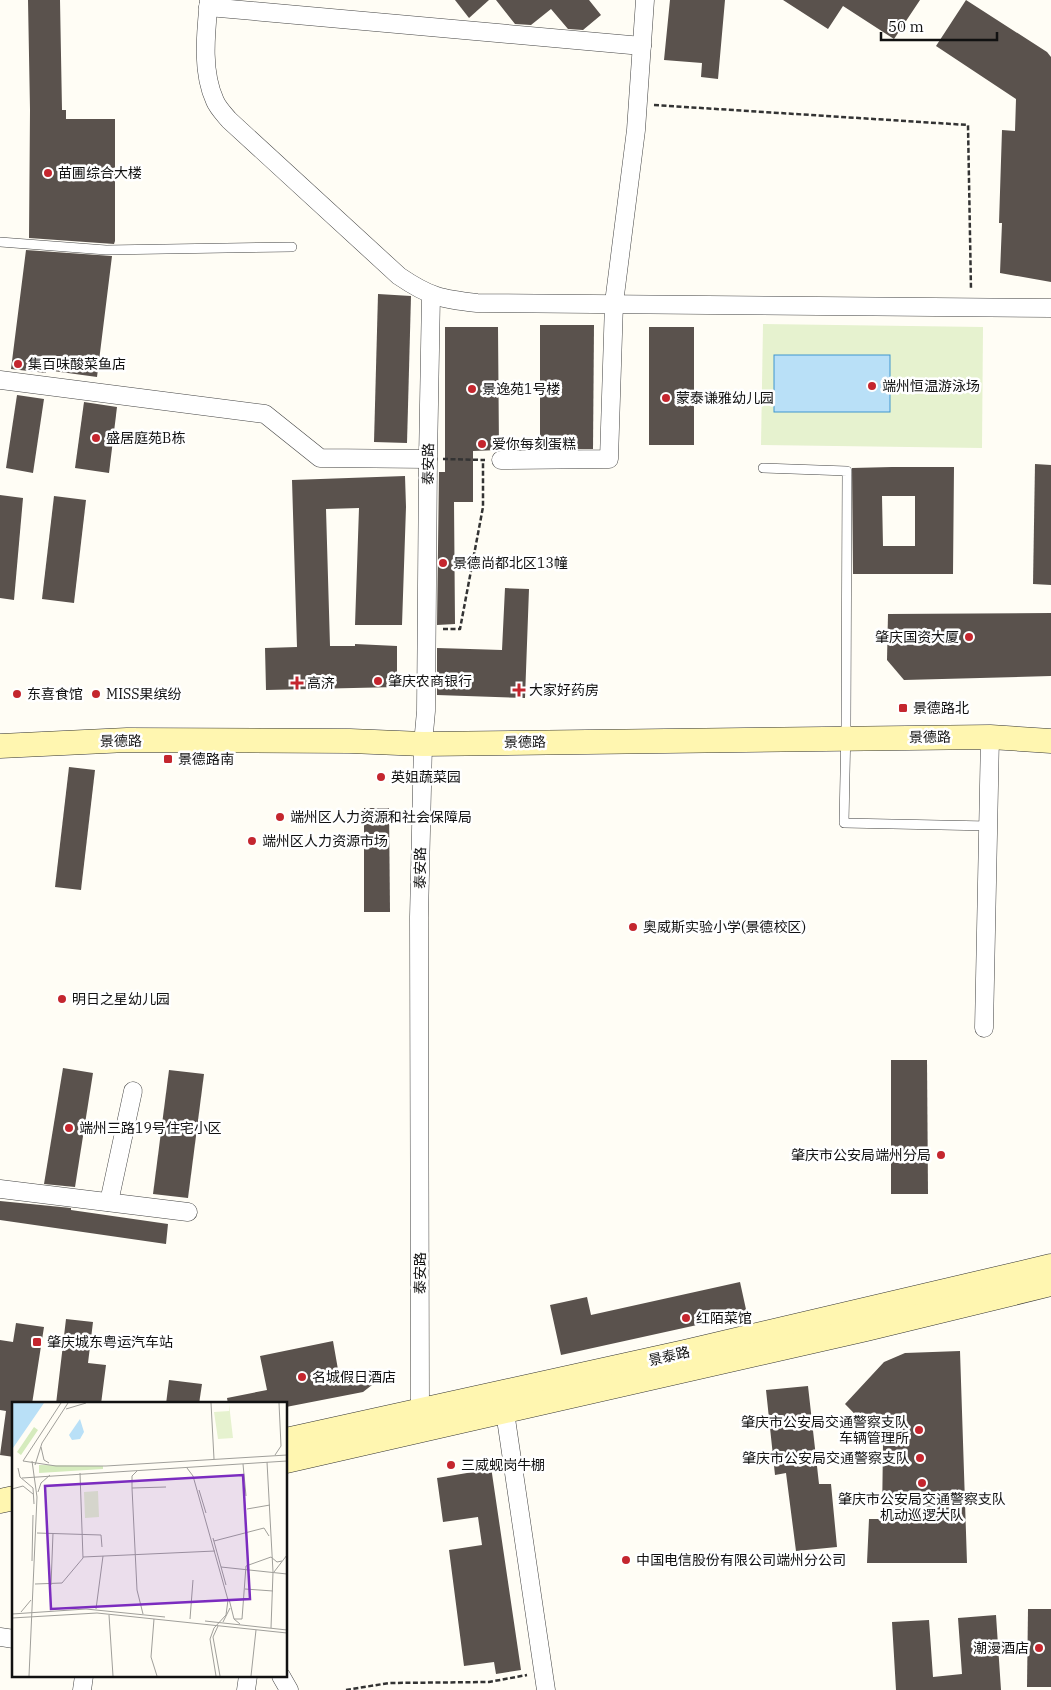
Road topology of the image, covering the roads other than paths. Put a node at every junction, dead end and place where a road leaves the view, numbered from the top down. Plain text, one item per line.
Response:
1 (645, 0) edge
2 (209, 3) edge
3 (642, 46) junction
4 (0, 242) edge
5 (292, 247) dead end
6 (432, 295) junction
7 (614, 303) junction
8 (1051, 308) edge
9 (0, 380) edge
10 (428, 459) junction
11 (501, 460) road end
12 (763, 468) dead end
13 (1051, 726) edge
14 (0, 730) edge
15 (846, 732) junction
16 (990, 737) junction
17 (423, 738) junction
18 (1051, 741) edge
19 (0, 746) edge
20 (989, 826) junction
21 (984, 1028) dead end
22 (133, 1091) dead end
23 (0, 1189) edge
24 (109, 1202) junction
25 (188, 1212) dead end
26 (1051, 1266) edge
27 (1051, 1284) edge
28 (505, 1412) junction
29 (420, 1421) junction
30 (288, 1440) edge
31 (288, 1460) edge
32 (282, 1678) edge
33 (289, 1690) edge
34 (546, 1690) edge

1 - 3 street
2 - 3 street
2 - 6 street
3 - 7 street
4 - 5 lane
6 - 7 street
6 - 10 street, 泰安路
7 - 8 street
7 - 11 street
9 - 10 street
10 - 17 street, 泰安路
12 - 15 lane
13 - 15 street, 景德路
14 - 17 street, 景德路
15 - 16 street, 景德路
15 - 17 street, 景德路
15 - 20 lane
16 - 18 street, 景德路
16 - 20 street
17 - 19 street, 景德路
17 - 29 street, 泰安路
20 - 21 street
22 - 24 street
23 - 24 street
24 - 25 street
26 - 29 street, 景泰路
27 - 28 street
28 - 29 street
28 - 34 street
29 - 30 street, 景泰路
29 - 31 street
32 - 33 street

